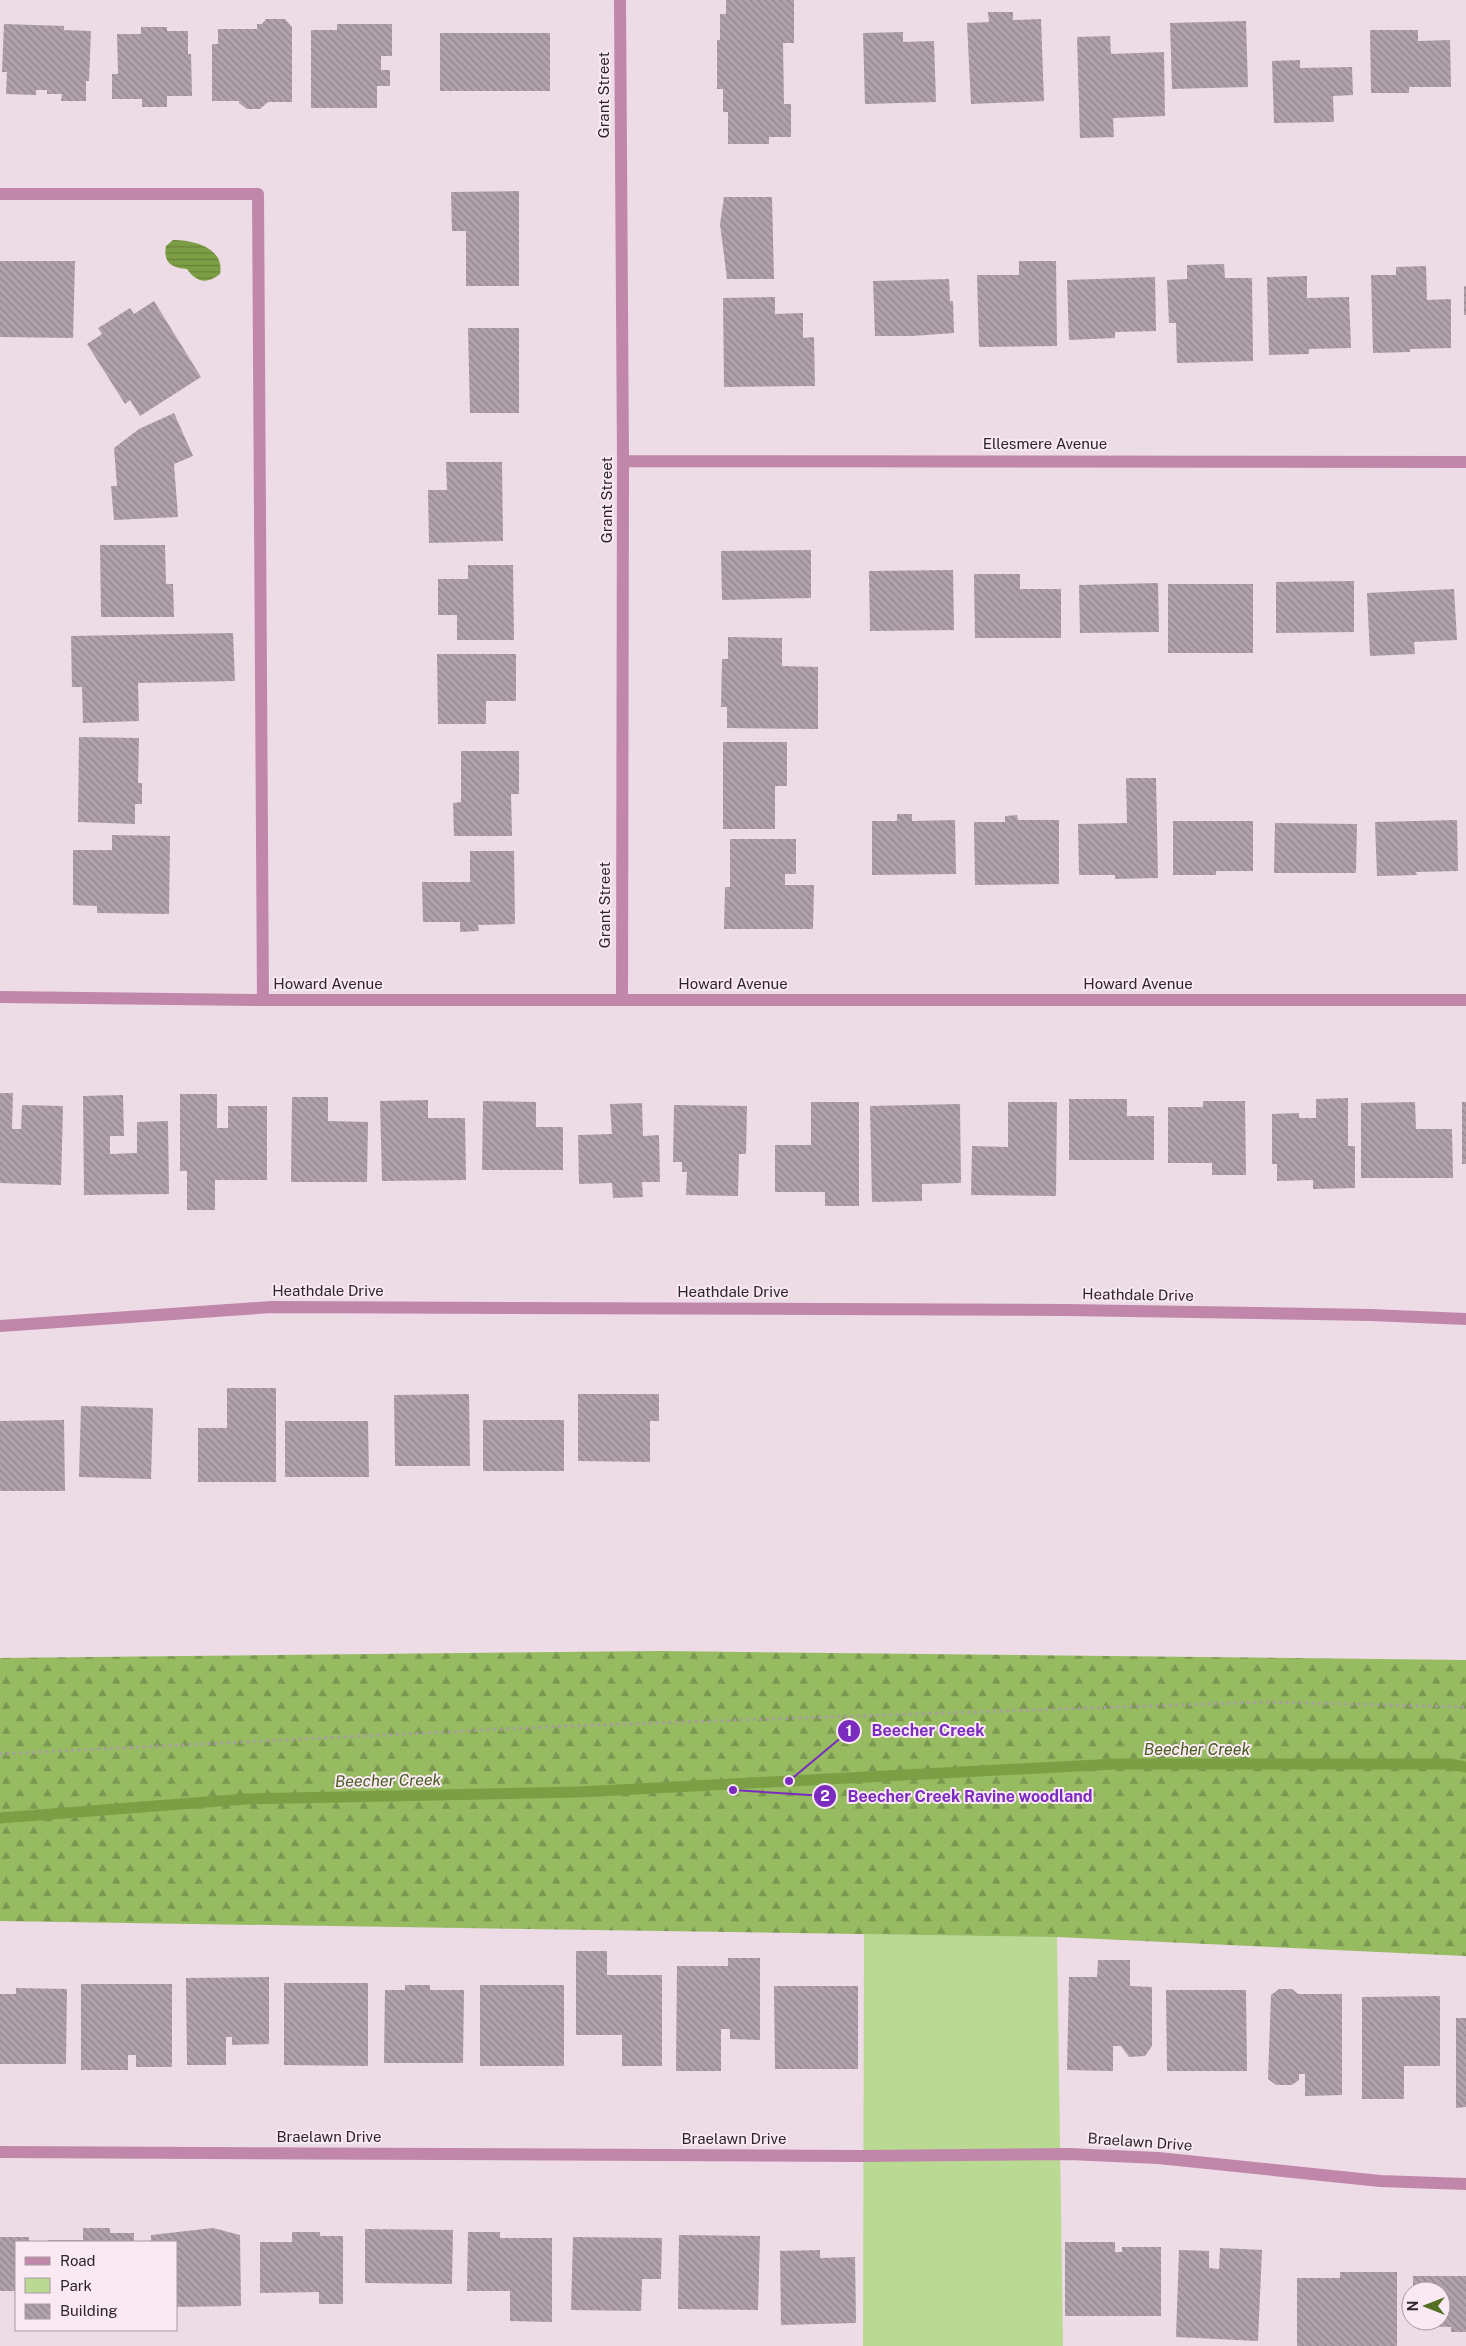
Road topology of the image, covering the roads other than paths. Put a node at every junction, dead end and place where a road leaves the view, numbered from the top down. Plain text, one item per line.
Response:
1 (620, 0) edge
2 (0, 194) edge
3 (624, 461) junction
4 (1466, 462) edge
5 (0, 997) edge
6 (263, 1000) junction
7 (622, 1000) junction
8 (1466, 1000) edge
9 (1466, 1319) edge
10 (0, 1326) edge
11 (0, 2152) edge
12 (1466, 2184) edge

1 - 3 street, Grant Street
2 - 6 street
3 - 4 street, Ellesmere Avenue
3 - 7 street, Grant Street
5 - 6 street, Howard Avenue
6 - 7 street, Howard Avenue
7 - 8 street, Howard Avenue
9 - 10 street, Heathdale Drive
11 - 12 street, Braelawn Drive

